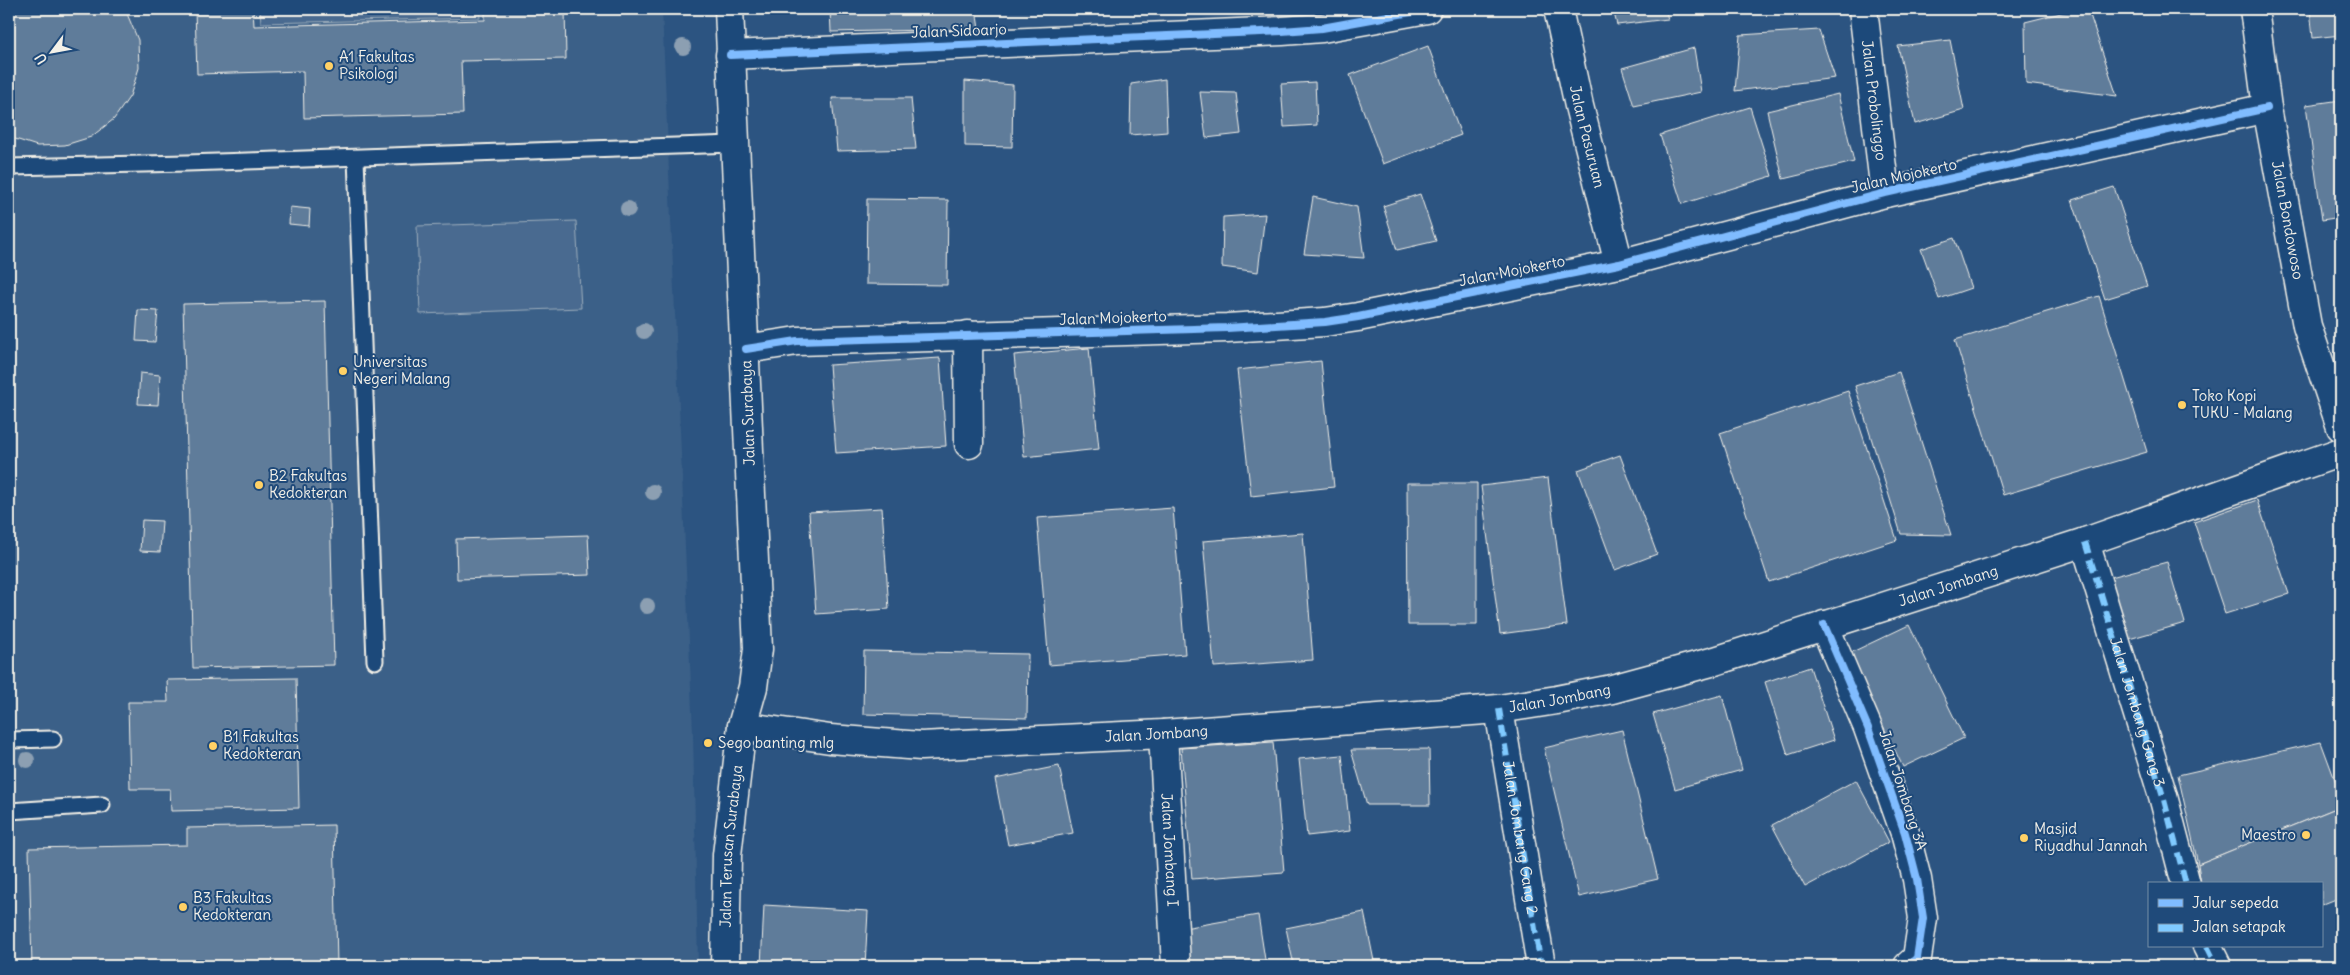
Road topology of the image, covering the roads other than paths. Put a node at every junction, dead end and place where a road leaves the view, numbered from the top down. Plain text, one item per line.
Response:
1 (729, 9) edge
2 (1427, 9) edge
3 (1558, 9) edge
4 (1863, 9) edge
5 (2254, 9) edge
6 (730, 55) junction
7 (2267, 108) junction
8 (734, 144) junction
9 (356, 158) junction
10 (9, 167) edge
11 (1885, 193) junction
12 (1619, 264) junction
13 (968, 335) junction
14 (746, 349) junction
15 (2341, 426) edge
16 (969, 444) dead end
17 (2341, 452) edge
18 (2085, 542) junction
19 (1824, 625) junction
20 (375, 661) dead end
21 (1499, 708) junction
22 (742, 726) junction
23 (1164, 734) junction
24 (53, 739) dead end
25 (9, 740) edge
26 (102, 806) dead end
27 (9, 811) edge
28 (2185, 882) edge
29 (2208, 948) edge
30 (725, 966) edge
31 (1176, 966) edge
32 (1541, 966) edge
33 (1908, 966) edge
34 (2216, 966) edge

1 - 6 street, Jalan Surabaya
2 - 6 street, Jalan Sidoarjo
3 - 12 street, Jalan Pasuruan
4 - 11 street, Jalan Probolinggo
5 - 7 street, Jalan Bondowoso
6 - 8 street, Jalan Surabaya
7 - 11 street, Jalan Mojokerto
7 - 15 street, Jalan Bondowoso
8 - 9 lane
8 - 14 street, Jalan Surabaya
9 - 10 lane
9 - 20 lane
11 - 12 street, Jalan Mojokerto
12 - 13 street, Jalan Mojokerto
13 - 14 street, Jalan Mojokerto
13 - 16 street
14 - 22 street, Jalan Surabaya
17 - 18 street, Jalan Jombang
18 - 19 street, Jalan Jombang
18 - 28 street, Jalan Jombang Gang 3
19 - 21 street, Jalan Jombang
19 - 33 street, Jalan Jombang 3A
21 - 23 street, Jalan Jombang
21 - 32 street, Jalan Jombang Gang 2
22 - 23 street, Jalan Jombang
22 - 30 street, Jalan Terusan Surabaya
23 - 31 street, Jalan Jombang I
24 - 25 lane
26 - 27 lane
29 - 34 street

